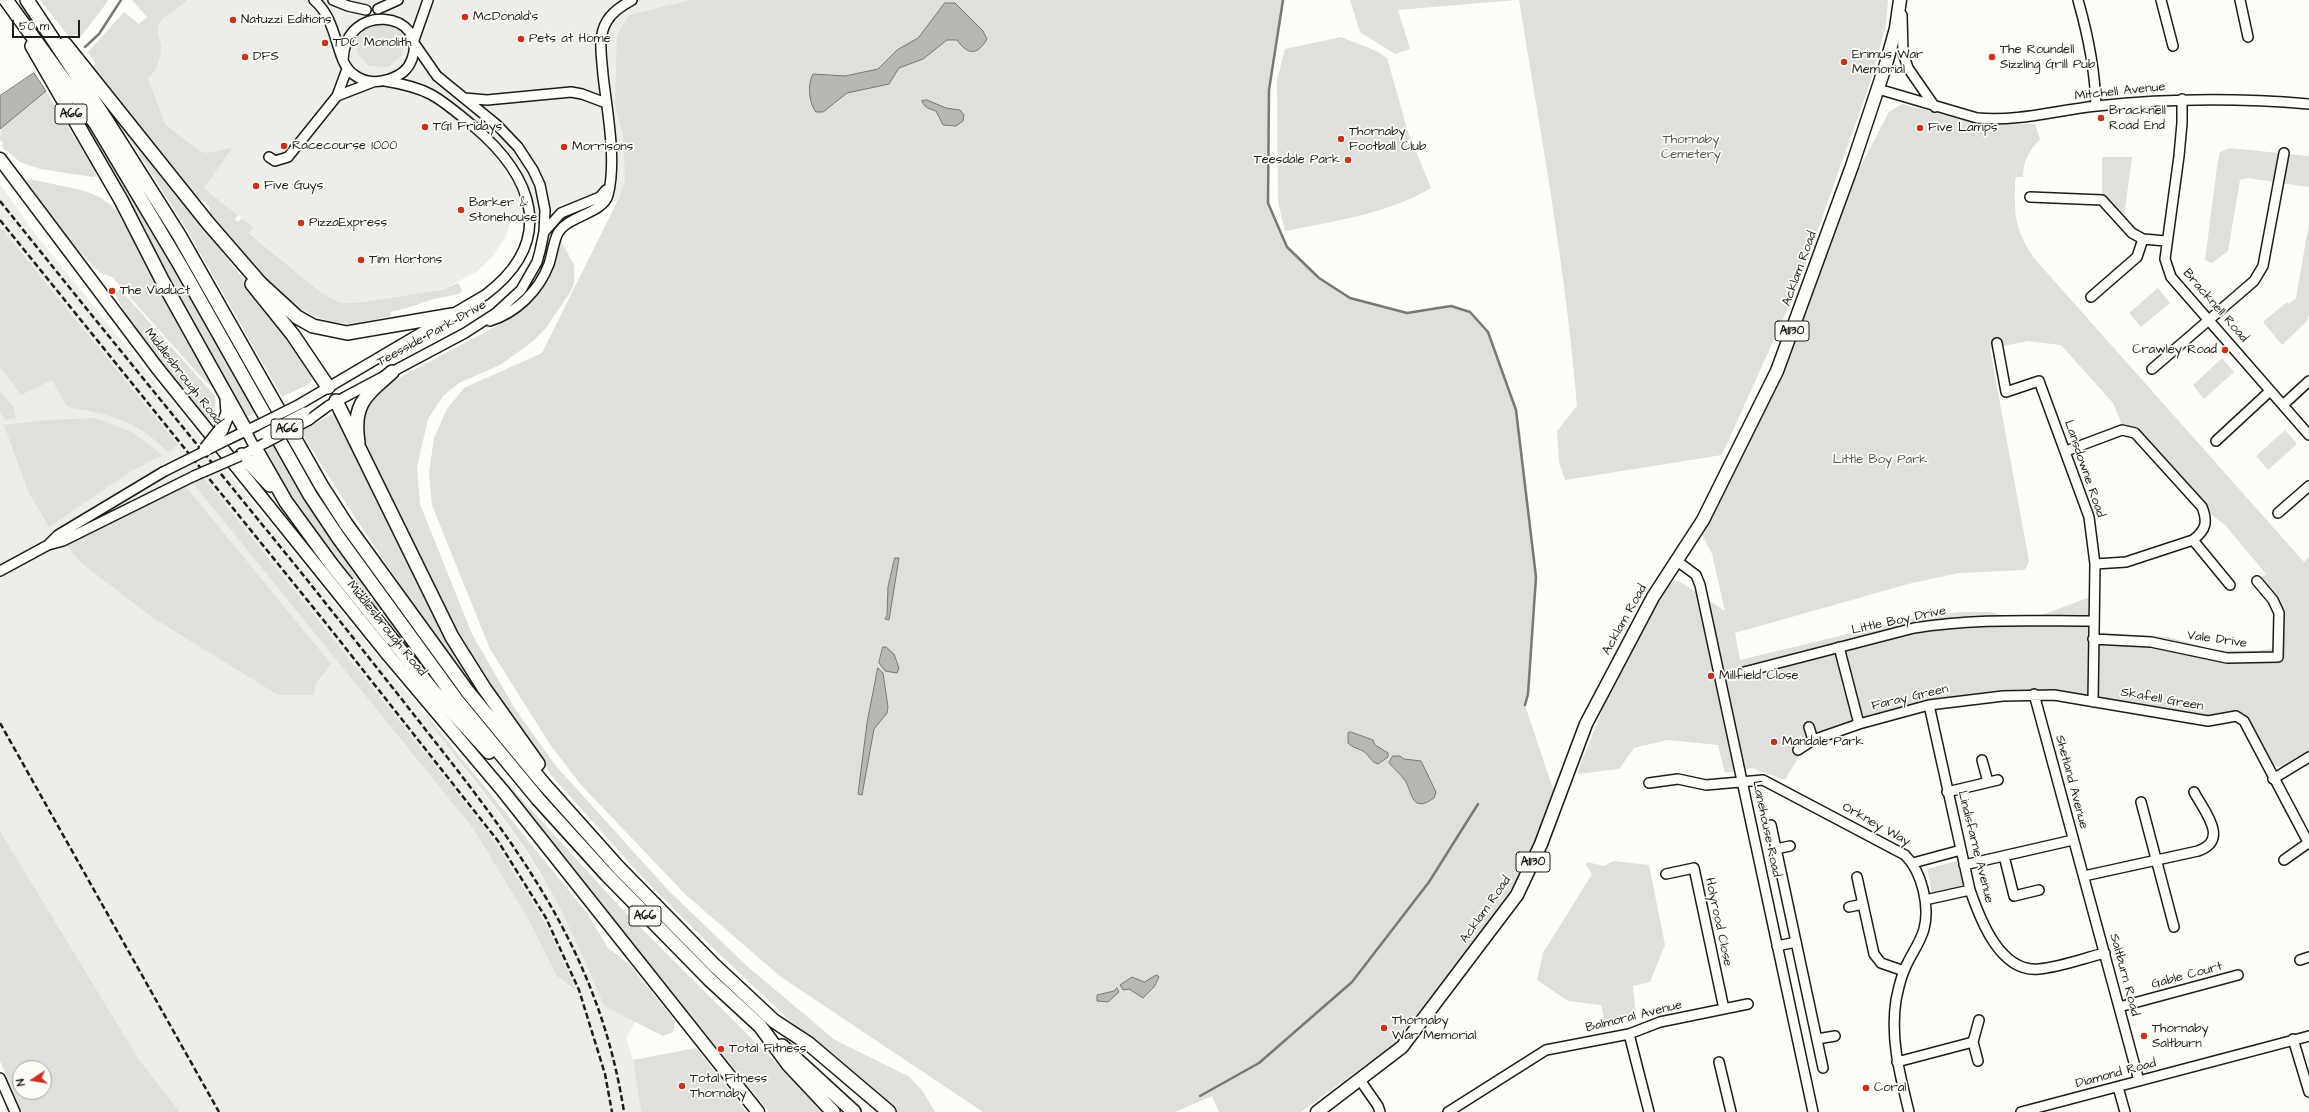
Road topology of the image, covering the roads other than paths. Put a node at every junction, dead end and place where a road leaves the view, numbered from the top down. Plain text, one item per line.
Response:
1 (6, 0) edge
2 (314, 0) edge
3 (333, 0) edge
4 (398, 0) edge
5 (428, 0) edge
6 (632, 0) edge
7 (1900, 0) edge
8 (2078, 0) edge
9 (2161, 0) edge
10 (2240, 0) edge
11 (30, 4) edge
12 (378, 9) junction
13 (366, 10) junction
14 (14, 11) junction
15 (2248, 37) dead end
16 (414, 41) junction
17 (2173, 46) dead end
18 (345, 64) junction
19 (384, 81) junction
20 (373, 82) junction
21 (1878, 88) junction
22 (337, 96) junction
23 (464, 98) junction
24 (2182, 99) junction
25 (606, 103) junction
26 (2309, 104) edge
27 (2096, 106) junction
28 (1935, 107) junction
29 (2284, 153) dead end
30 (269, 157) dead end
31 (0, 158) edge
32 (610, 186) junction
33 (2030, 197) dead end
34 (544, 232) junction
35 (2143, 238) junction
36 (2166, 241) junction
37 (231, 251) junction
38 (2091, 297) dead end
39 (452, 315) junction
40 (2209, 321) junction
41 (481, 323) junction
42 (1997, 344) dead end
43 (2152, 369) dead end
44 (392, 372) junction
45 (2309, 381) edge
46 (328, 387) junction
47 (2270, 391) junction
48 (227, 397) junction
49 (332, 404) junction
50 (2283, 405) junction
51 (305, 412) junction
52 (246, 430) junction
53 (225, 434) junction
54 (2309, 435) edge
55 (265, 438) junction
56 (2216, 441) dead end
57 (255, 448) junction
58 (359, 448) junction
59 (206, 449) joint
60 (2066, 451) junction
61 (241, 456) junction
62 (2309, 486) edge
63 (286, 502) junction
64 (2278, 513) dead end
65 (2193, 540) junction
66 (48, 545) junction
67 (1677, 561) junction
68 (2095, 564) junction
69 (0, 571) edge
70 (2257, 581) dead end
71 (2230, 586) dead end
72 (2093, 621) junction
73 (2093, 639) junction
74 (1839, 647) junction
75 (1744, 672) dead end
76 (2034, 694) junction
77 (2094, 702) junction
78 (1929, 705) junction
79 (1859, 724) junction
80 (1808, 727) dead end
81 (1813, 740) junction
82 (1798, 750) dead end
83 (2309, 757) edge
84 (1982, 760) dead end
85 (2273, 778) junction
86 (1998, 780) dead end
87 (1743, 781) junction
88 (1988, 782) junction
89 (1649, 783) dead end
90 (1947, 792) junction
91 (2194, 792) dead end
92 (538, 799) junction
93 (2141, 802) dead end
94 (579, 824) junction
95 (1771, 825) dead end
96 (2073, 840) junction
97 (2309, 843) edge
98 (1790, 846) dead end
99 (1776, 849) junction
100 (1960, 850) junction
101 (2004, 856) junction
102 (2155, 859) junction
103 (2284, 860) dead end
104 (1913, 863) junction
105 (1964, 865) junction
106 (1666, 874) dead end
107 (2084, 876) junction
108 (1857, 877) dead end
109 (1970, 890) junction
110 (2039, 890) dead end
111 (1925, 900) junction
112 (1863, 904) junction
113 (1849, 907) dead end
114 (2174, 927) dead end
115 (1796, 942) junction
116 (1777, 946) junction
117 (2105, 954) junction
118 (1904, 971) junction
119 (2238, 975) dead end
120 (1748, 1004) dead end
121 (2119, 1007) junction
122 (1724, 1009) junction
123 (1979, 1020) dead end
124 (774, 1021) junction
125 (760, 1026) junction
126 (1629, 1034) junction
127 (1835, 1036) dead end
128 (2309, 1036) edge
129 (1817, 1039) junction
130 (2293, 1040) junction
131 (1973, 1042) junction
132 (1978, 1061) dead end
133 (1719, 1062) dead end
134 (1897, 1062) junction
135 (1823, 1068) dead end
136 (0, 1078) edge
137 (1360, 1080) junction
138 (2139, 1081) junction
139 (2118, 1087) junction
140 (2309, 1092) edge
141 (15, 1112) edge
142 (758, 1112) edge
143 (833, 1112) edge
144 (854, 1112) edge
145 (875, 1112) edge
146 (889, 1112) edge
147 (1317, 1112) edge
148 (1380, 1112) edge
149 (1448, 1112) edge
150 (1649, 1112) edge
151 (1731, 1112) edge
152 (1813, 1112) edge
153 (1909, 1112) edge
154 (2022, 1112) edge
155 (2125, 1112) edge

1 - 14 highway, A66
2 - 18 street
3 - 13 street
4 - 12 street
5 - 16 street
6 - 25 street
7 - 21 main road, A1130
7 - 28 street
8 - 27 street
9 - 17 street
10 - 15 street
11 - 37 highway, A66
11 - 94 highway, A66
12 - 13 street
12 - 16 street
13 - 18 street
14 - 48 highway, A66
14 - 92 highway, A66
16 - 19 street
16 - 23 street, Teesside Park Drive
18 - 20 street
18 - 22 street
19 - 20 street
19 - 39 street, Teesside Park Drive
20 - 22 street
21 - 28 street, Mitchell Avenue
21 - 67 main road, Acklam Road / A1130
22 - 30 street
23 - 25 street
23 - 34 street, Teesside Park Drive
24 - 26 street, Mitchell Avenue
24 - 27 street, Mitchell Avenue
24 - 36 street, Bracknell Road
25 - 32 street
27 - 28 street, Mitchell Avenue
29 - 40 street
31 - 142 main road, Middlesbrough Road
32 - 34 street
32 - 41 street
33 - 35 street
34 - 41 street, Teesside Park Drive
35 - 36 street
35 - 38 street
36 - 40 street, Bracknell Road
37 - 39 highway
37 - 46 highway, A66
39 - 46 street, Teesside Park Drive
40 - 43 street
40 - 47 street, Bracknell Road
41 - 44 street, Teesside Park Drive
42 - 60 street, Lansdowne Road
44 - 49 street, Teesside Park Drive
44 - 58 highway, A66
45 - 50 street
46 - 49 street
46 - 51 street, Teesside Park Drive
47 - 50 street, Bracknell Road
47 - 56 street
48 - 52 highway, A66
48 - 53 highway
49 - 51 street, Teesside Park Drive
49 - 58 highway, A66
50 - 54 street, Bracknell Road
51 - 52 street, Teesside Park Drive, bridge
51 - 55 street, bridge
52 - 53 street
52 - 55 street
52 - 57 street
53 - 59 highway, bridge
55 - 57 street
57 - 61 street
57 - 63 highway
58 - 94 highway, A66
59 - 66 street, bridge
60 - 65 street
60 - 68 street, Lansdowne Road
61 - 63 highway
61 - 66 street, bridge
62 - 64 street
63 - 92 highway
65 - 68 street
65 - 71 street
66 - 69 street
67 - 87 street, Lanehouse Road
67 - 137 main road, Acklam Road / A1130
68 - 72 street, Lansdowne Road
70 - 73 street, Vale Drive
72 - 73 street, Lansdowne Road
72 - 74 street, Little Boy Drive
73 - 77 street, Lansdowne Road
74 - 75 street, Little Boy Drive
74 - 79 street
76 - 77 street, Skafell Green
76 - 78 street, Faray Green
76 - 96 street, Shetland Avenue
77 - 85 street, Skafell Green
78 - 79 street, Faray Green
78 - 90 street, Lindisfarne Avenue
79 - 81 street, Faray Green
80 - 81 street
81 - 82 street, Faray Green
83 - 85 street
84 - 88 street
85 - 97 street, Skafell Green
86 - 88 street
87 - 89 street
87 - 104 street, Orkney Way
87 - 116 street, Lanehouse Road
88 - 90 street
90 - 100 street, Lindisfarne Avenue
91 - 102 street
92 - 125 highway, A66
93 - 102 street
94 - 124 highway, A66
95 - 99 street
96 - 101 street
96 - 107 street, Shetland Avenue
97 - 103 street
98 - 99 street
99 - 115 street
100 - 104 street
100 - 105 street, Lindisfarne Avenue
101 - 105 street
101 - 110 street
102 - 107 street
102 - 114 street
104 - 111 street, Orkney Way
105 - 109 street, Lindisfarne Avenue
106 - 122 street, Holyrood Close
107 - 117 street, Saltburn Road
108 - 112 street
109 - 111 street
109 - 117 street, Lindisfarne Avenue
111 - 118 street, Orkney Way
112 - 113 street
112 - 118 street
115 - 116 street
115 - 129 street
116 - 152 street, Lanehouse Road
117 - 121 street, Saltburn Road
118 - 134 street, Orkney Way
119 - 121 street, Gable Court
120 - 122 street, Balmoral Avenue
121 - 138 street, Saltburn Road
122 - 126 street, Balmoral Avenue
123 - 131 street
124 - 145 highway, A66
124 - 146 highway
125 - 143 highway, A66
125 - 144 highway, A66
126 - 149 street, Balmoral Avenue
126 - 150 street
127 - 129 street
128 - 130 street, Diamond Road
129 - 135 street
130 - 138 street, Diamond Road
130 - 140 street
131 - 132 street
131 - 134 street
133 - 151 street
134 - 153 street, Orkney Way
136 - 141 street
137 - 147 main road, Acklam Road / A1130
137 - 148 street
138 - 139 street, Diamond Road
139 - 154 street, Diamond Road
139 - 155 street

